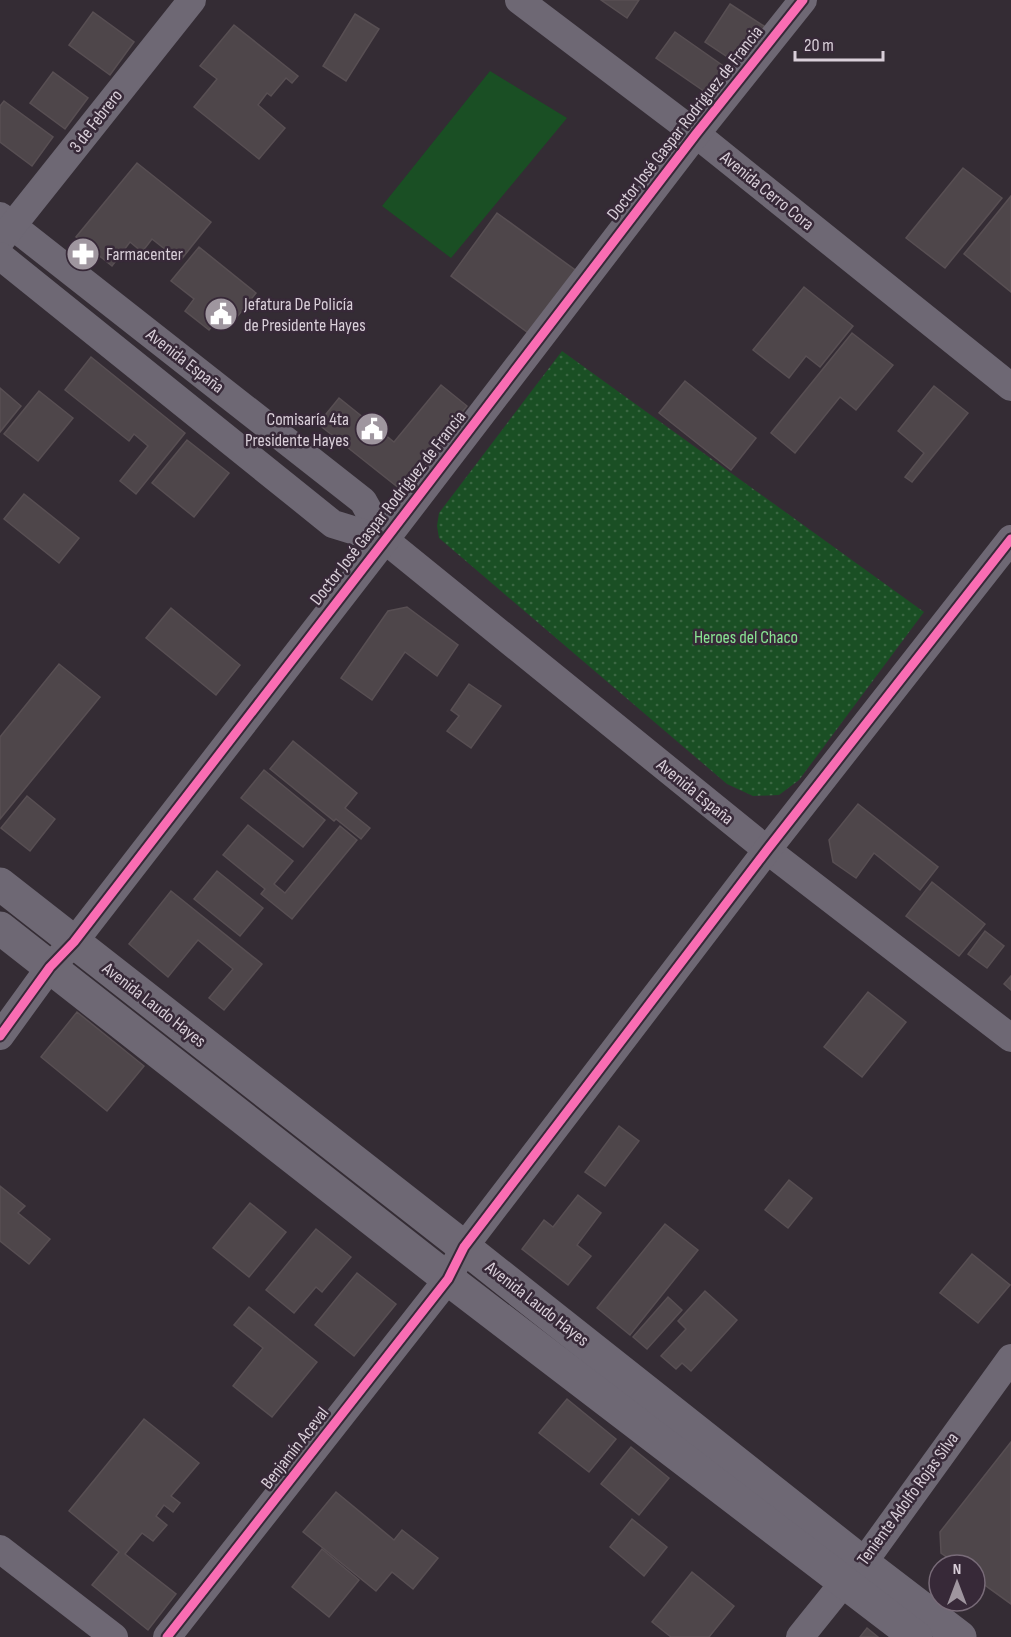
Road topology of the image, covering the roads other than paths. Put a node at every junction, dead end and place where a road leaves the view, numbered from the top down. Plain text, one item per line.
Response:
1 (192, 0) edge
2 (519, 0) edge
3 (802, 0) edge
4 (696, 134) junction
5 (5, 228) edge
6 (0, 256) edge
7 (1011, 387) edge
8 (1011, 539) edge
9 (385, 540) junction
10 (767, 850) junction
11 (0, 884) edge
12 (0, 928) edge
13 (74, 942) junction
14 (50, 967) junction
15 (0, 1036) edge
16 (1011, 1038) edge
17 (464, 1247) junction
18 (448, 1279) junction
19 (1011, 1358) edge
20 (0, 1549) edge
21 (854, 1572) junction
22 (114, 1637) edge
23 (167, 1637) edge
24 (800, 1637) edge
25 (916, 1637) edge
26 (960, 1637) edge

1 - 5 street, 3 de Febrero
2 - 4 street, Avenida Cerro Cora
3 - 4 street, Doctor José Gaspar Rodriguez de Francia
4 - 7 street, Avenida Cerro Cora
4 - 9 street, Doctor José Gaspar Rodriguez de Francia
5 - 9 street, Avenida España
6 - 9 street, Avenida España
8 - 10 street, Benjamín Aceval
9 - 10 street, Avenida España
9 - 13 street, Doctor José Gaspar Rodriguez de Francia
10 - 16 street, Avenida España
10 - 17 street, Benjamín Aceval
11 - 13 street, Avenida Laudo Hayes
12 - 14 street, Avenida Laudo Hayes
13 - 14 street, Doctor José Gaspar Rodriguez de Francia
13 - 17 street, Avenida Laudo Hayes
14 - 15 street, Doctor José Gaspar Rodriguez de Francia
14 - 18 street, Avenida Laudo Hayes
17 - 18 street, Benjamín Aceval
17 - 21 street, Avenida Laudo Hayes
18 - 21 street, Avenida Laudo Hayes
18 - 23 street, Benjamín Aceval
19 - 21 street, Teniente Adolfo Rojas Silva
20 - 22 street
21 - 24 street, Teniente Adolfo Rojas Silva
21 - 25 street, Avenida Laudo Hayes
21 - 26 street, Avenida Laudo Hayes

